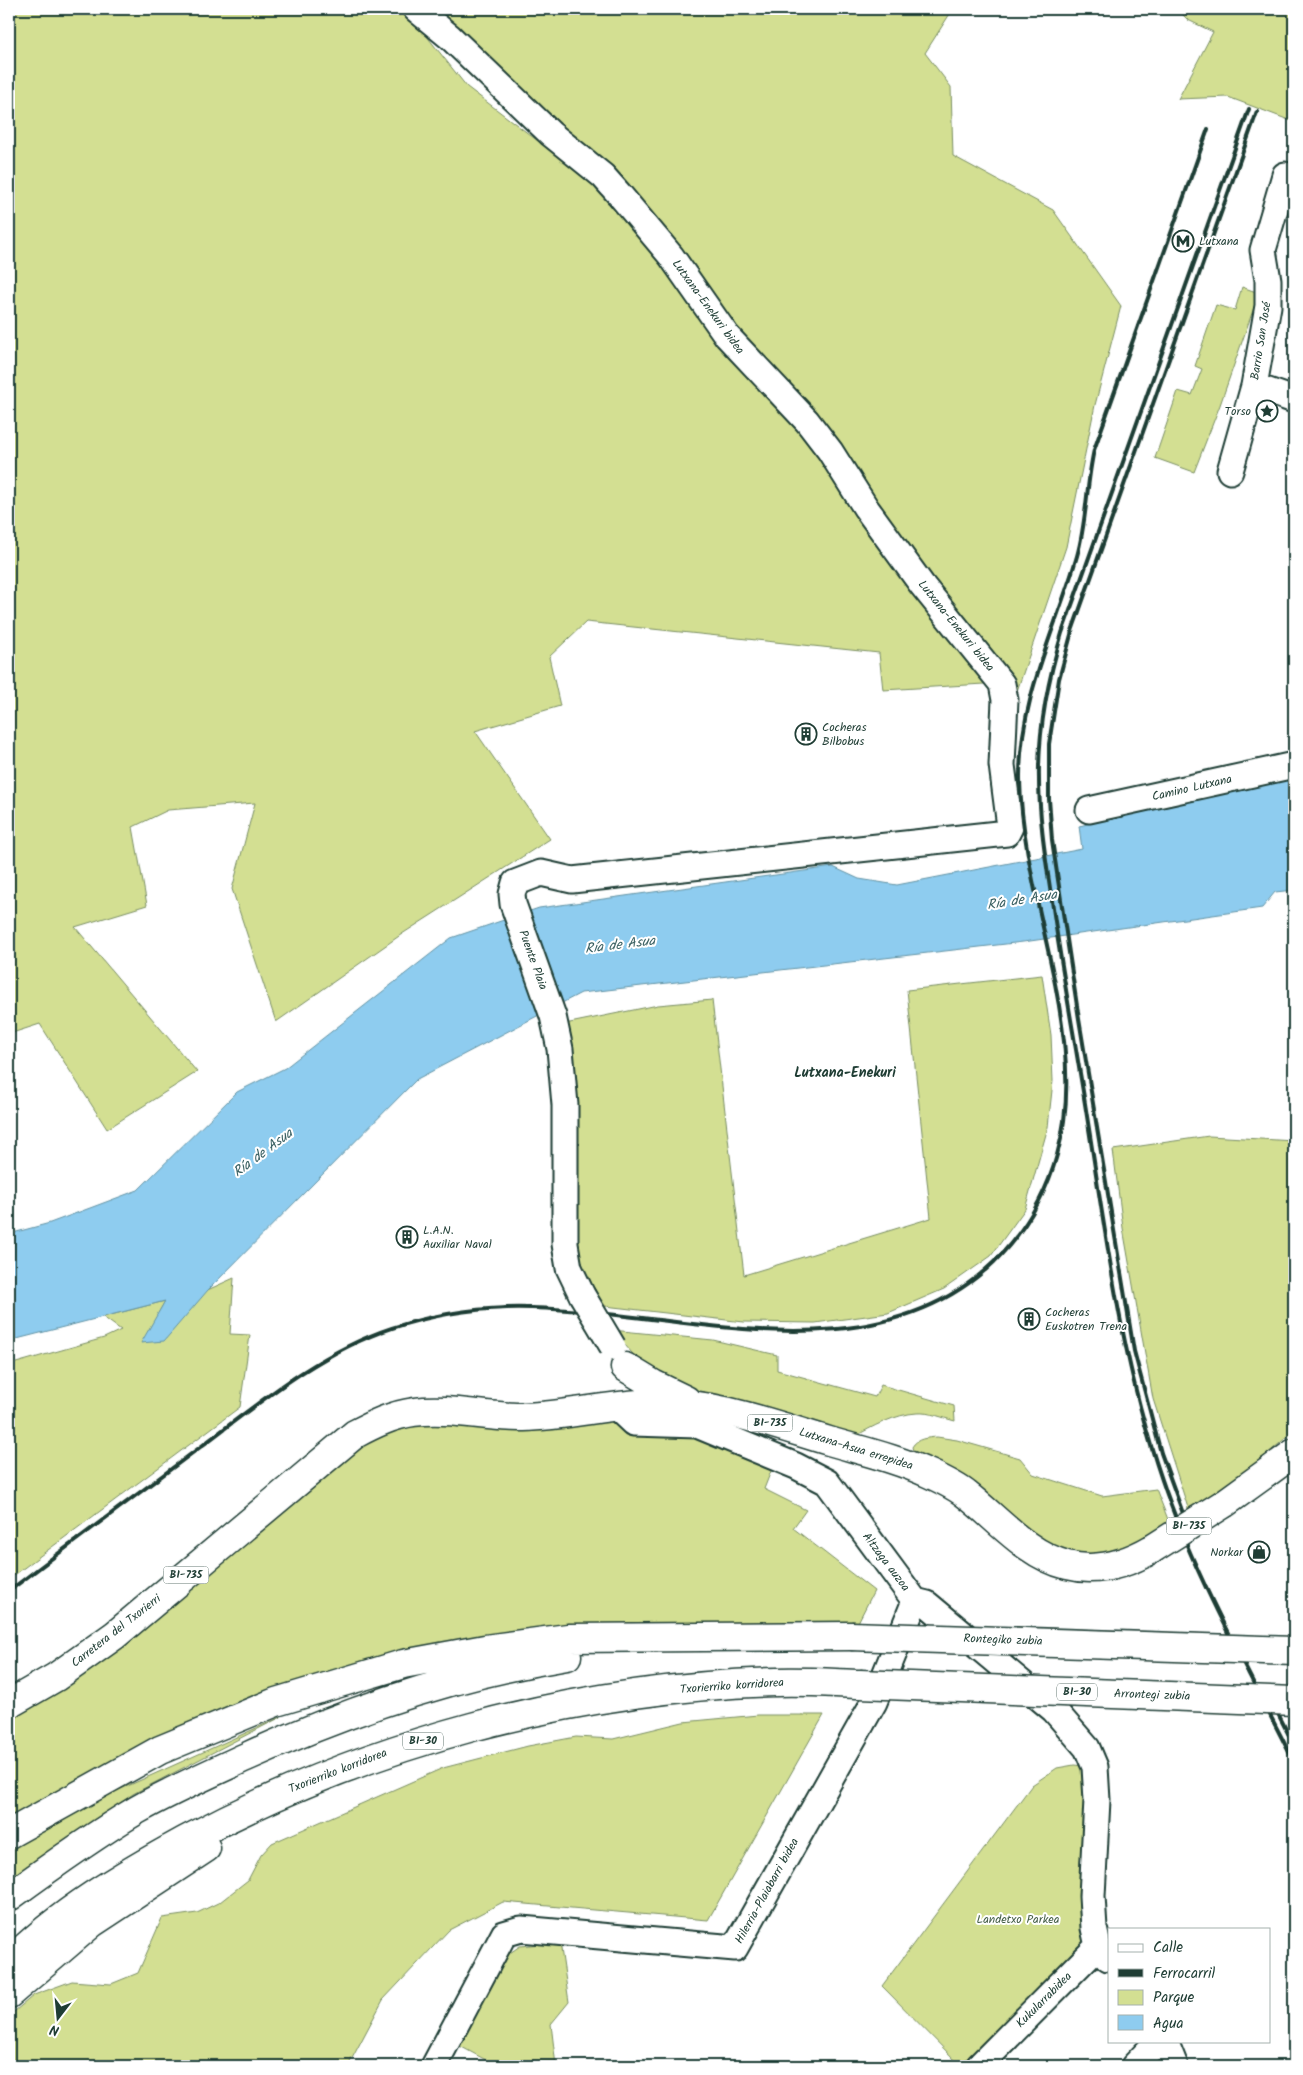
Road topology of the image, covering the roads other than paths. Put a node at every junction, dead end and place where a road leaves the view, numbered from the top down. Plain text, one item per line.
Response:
1 (416, 9) edge
2 (1285, 175) dead end
3 (1284, 212) edge
4 (1254, 386) junction
5 (1294, 400) edge
6 (1230, 471) dead end
7 (1294, 765) edge
8 (1089, 810) dead end
9 (512, 904) joint
10 (619, 1357) junction
11 (696, 1405) junction
12 (627, 1406) junction
13 (355, 1434) joint
14 (1294, 1453) edge
15 (915, 1600) junction
16 (740, 1636) junction
17 (1294, 1651) edge
18 (860, 1684) joint
19 (1294, 1701) edge
20 (9, 1704) edge
21 (303, 1784) junction
22 (9, 1834) edge
23 (9, 1898) edge
24 (31, 1940) junction
25 (1104, 1953) edge
26 (9, 1955) edge
27 (9, 1963) edge
28 (9, 1994) edge
29 (1157, 2042) edge
30 (1165, 2042) edge
31 (434, 2066) edge
32 (979, 2066) edge
33 (1134, 2066) edge
34 (1176, 2066) edge

1 - 9 street, Lutxana-Enekuri bidea
2 - 3 street, Barrio San José
3 - 4 street, Barrio San José
4 - 5 street
4 - 6 street, Barrio San José
7 - 8 street, Camino Lutxana
9 - 10 street, Puente Plaia, bridge
10 - 11 main road
10 - 12 street, Puente Plaia
11 - 12 main road, Lutxana-Asua errepidea / BI-735
11 - 14 main road, Lutxana-Asua errepidea / BI-735, bridge
12 - 13 main road, Lutxana-Asua errepidea / BI-735
12 - 15 street, Altzaga auzoa
13 - 20 main road, Carretera del Txorierri / BI-735
15 - 25 street, Altzaga auzoa
15 - 31 street, Hilerria-Plaiabarri bidea
16 - 17 main road, Rontegiko zubia, bridge
16 - 22 main road
16 - 23 main road
18 - 19 main road, Arrontegi zubia / BI-30, bridge
18 - 21 main road, Txorierriko korridorea / BI-30
21 - 24 main road, Txorierriko korridorea / BI-30
21 - 28 main road
24 - 26 main road
24 - 27 main road, Txorierriko korridorea / BI-30
25 - 32 street, Kukularrabidea
29 - 33 street
30 - 34 street

